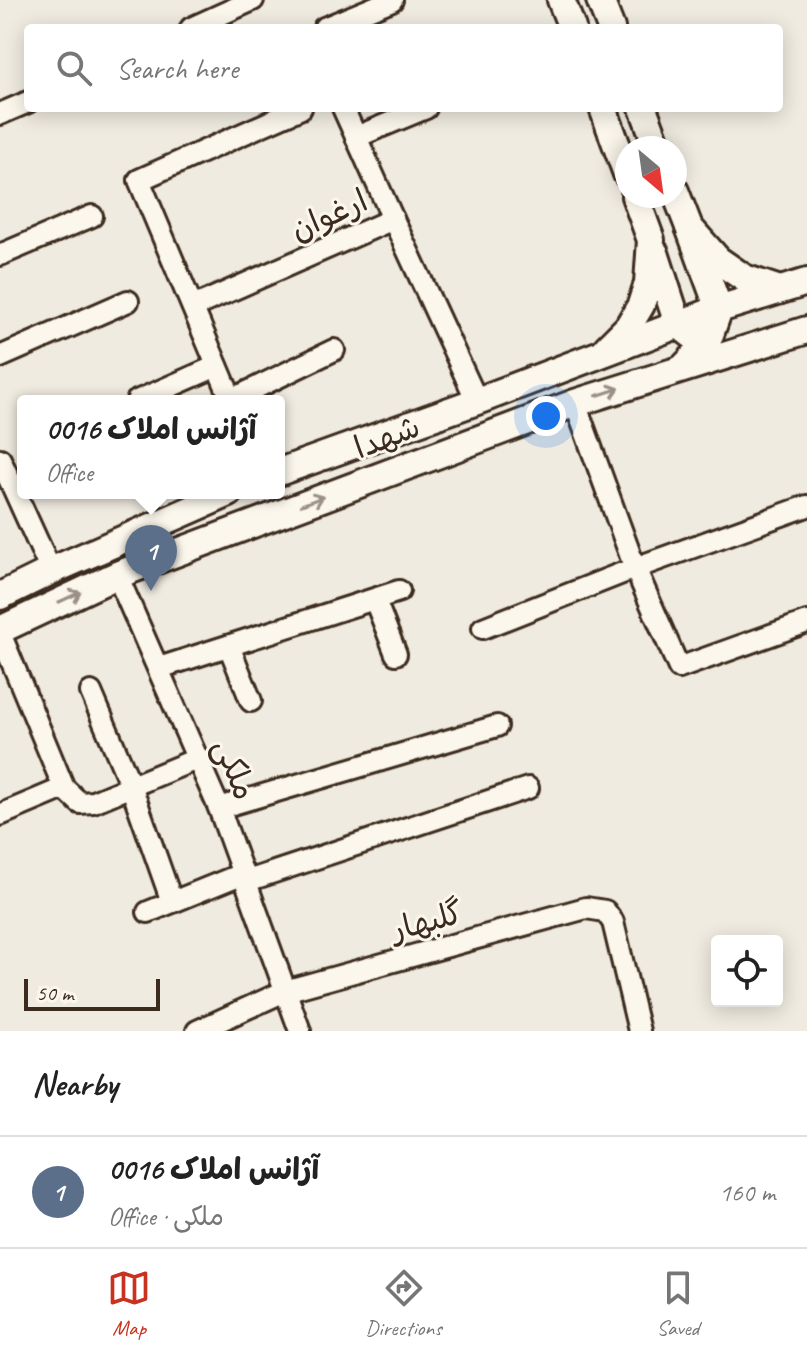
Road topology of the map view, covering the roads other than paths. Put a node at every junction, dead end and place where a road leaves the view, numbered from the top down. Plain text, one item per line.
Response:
1 (253, 0) edge
2 (392, 0) edge
3 (561, 0) edge
4 (600, 0) edge
5 (200, 24) edge
6 (334, 24) edge
7 (570, 24) edge
8 (609, 24) edge
9 (24, 104) edge
10 (292, 112) edge
11 (345, 112) edge
12 (416, 112) edge
13 (604, 112) edge
14 (644, 112) edge
15 (0, 114) edge
16 (654, 136) edge
17 (356, 137) junction
18 (615, 141) edge
19 (639, 208) edge
20 (682, 208) edge
21 (92, 216) dead end
22 (393, 219) junction
23 (689, 227) junction
24 (651, 240) junction
25 (0, 255) edge
26 (807, 282) edge
27 (780, 290) junction
28 (128, 301) dead end
29 (193, 307) junction
30 (719, 309) junction
31 (678, 324) junction
32 (807, 330) edge
33 (707, 343) junction
34 (334, 350) dead end
35 (736, 352) junction
36 (603, 353) junction
37 (0, 357) edge
38 (217, 366) junction
39 (684, 367) junction
40 (151, 395) edge
41 (229, 395) edge
42 (244, 395) edge
43 (477, 401) junction
44 (575, 403) junction
45 (0, 459) edge
46 (285, 470) edge
47 (17, 496) edge
48 (18, 499) edge
49 (215, 499) edge
50 (807, 506) edge
51 (635, 568) junction
52 (51, 571) junction
53 (117, 575) junction
54 (399, 591) dead end
55 (0, 596) edge
56 (375, 600) junction
57 (807, 622) edge
58 (483, 628) dead end
59 (0, 632) edge
60 (229, 646) junction
61 (396, 654) dead end
62 (159, 668) junction
63 (91, 692) dead end
64 (251, 701) dead end
65 (497, 726) dead end
66 (199, 758) junction
67 (131, 786) junction
68 (64, 788) junction
69 (528, 788) dead end
70 (219, 808) junction
71 (0, 815) edge
72 (246, 877) junction
73 (172, 902) junction
74 (148, 912) dead end
75 (285, 991) junction
76 (197, 1031) edge
77 (300, 1031) edge
78 (639, 1031) edge

1 - 5 street
2 - 6 street
3 - 7 main road
4 - 8 main road
9 - 15 street
10 - 29 street
11 - 17 street
12 - 17 street
13 - 18 main road
14 - 16 main road
17 - 22 street
19 - 24 main road
20 - 23 main road
21 - 25 street
22 - 29 street, ارغوان
22 - 43 street, ارغوان
23 - 27 main road
23 - 30 main road
24 - 31 main road
24 - 36 main road
26 - 27 main road, شهدا
27 - 30 main road, شهدا
28 - 37 street
29 - 38 street
30 - 31 main road, شهدا
30 - 33 main road
31 - 33 main road
31 - 36 main road, شهدا
32 - 35 main road, شهدا
33 - 35 main road
33 - 39 main road
34 - 42 street
35 - 39 main road, شهدا
36 - 43 main road, شهدا
38 - 40 street
38 - 41 street
44 -> 39 main road, شهدا
43 - 46 main road, شهدا
44 - 51 street
53 -> 44 main road, شهدا
45 - 47 street
48 - 52 street
49 - 52 main road
50 - 51 street
51 - 57 street
51 - 58 street
52 - 55 main road
59 -> 53 main road, شهدا
53 - 62 street, ملکی
54 - 56 street
56 - 60 street
56 - 61 street
59 - 68 street
60 - 62 street
60 - 64 street
62 - 66 street, ملکی
63 - 67 street
65 - 70 street
66 - 67 street
66 - 70 street, ملکی
67 - 68 street
67 - 73 street
68 - 71 street
69 - 72 street
70 - 72 street, ملکی
72 - 73 street
72 - 75 street, ملکی
73 - 74 street
75 - 76 street, گلبهار
75 - 77 street, ملکی
75 - 78 street, گلبهار

